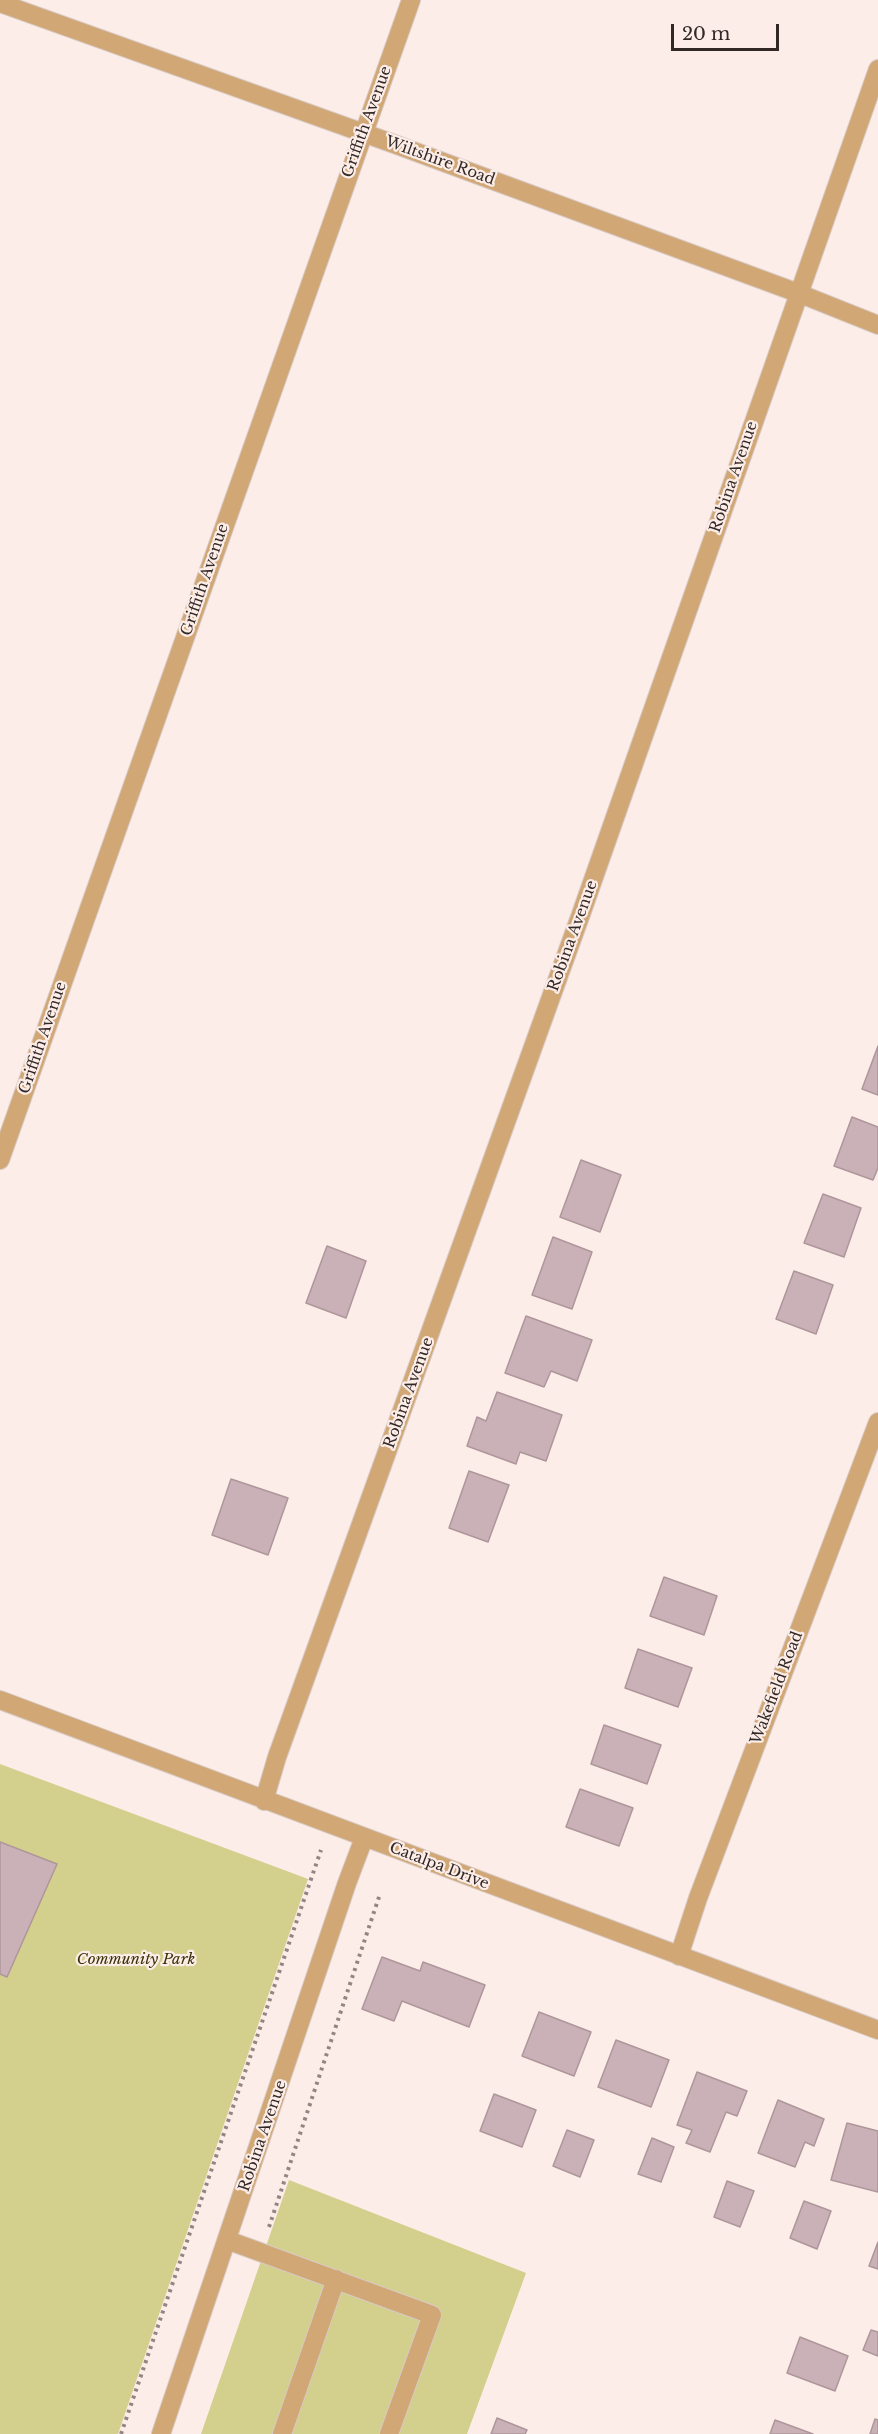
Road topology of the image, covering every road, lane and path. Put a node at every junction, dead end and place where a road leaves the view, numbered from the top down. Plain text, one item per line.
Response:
1 (411, 0) edge
2 (0, 3) edge
3 (878, 69) edge
4 (364, 133) junction
5 (798, 293) junction
6 (878, 325) edge
7 (0, 1160) edge
8 (878, 1422) edge
9 (0, 1700) edge
10 (264, 1801) junction
11 (364, 1838) junction
12 (320, 1854) dead end
13 (380, 1894) dead end
14 (679, 1956) junction
15 (878, 2030) edge
16 (227, 2240) junction
17 (261, 2252) junction
18 (336, 2279) junction
19 (121, 2434) edge
20 (161, 2434) edge
21 (282, 2434) edge
22 (389, 2434) edge

1 - 4 street, Griffith Avenue
2 - 4 street, Wiltshire Road
3 - 5 street, Robina Avenue
4 - 5 street, Wiltshire Road
4 - 7 street, Griffith Avenue
5 - 6 street, Wiltshire Road
5 - 10 street, Robina Avenue
8 - 14 street, Wakefield Road
9 - 10 street, Catalpa Drive
10 - 11 street, Catalpa Drive
11 - 14 street, Catalpa Drive
11 - 16 street, Robina Avenue
12 - 19 path
13 - 17 path
14 - 15 street, Catalpa Drive
16 - 17 street
16 - 20 street, Robina Avenue
17 - 18 street
18 - 21 street
18 - 22 street

